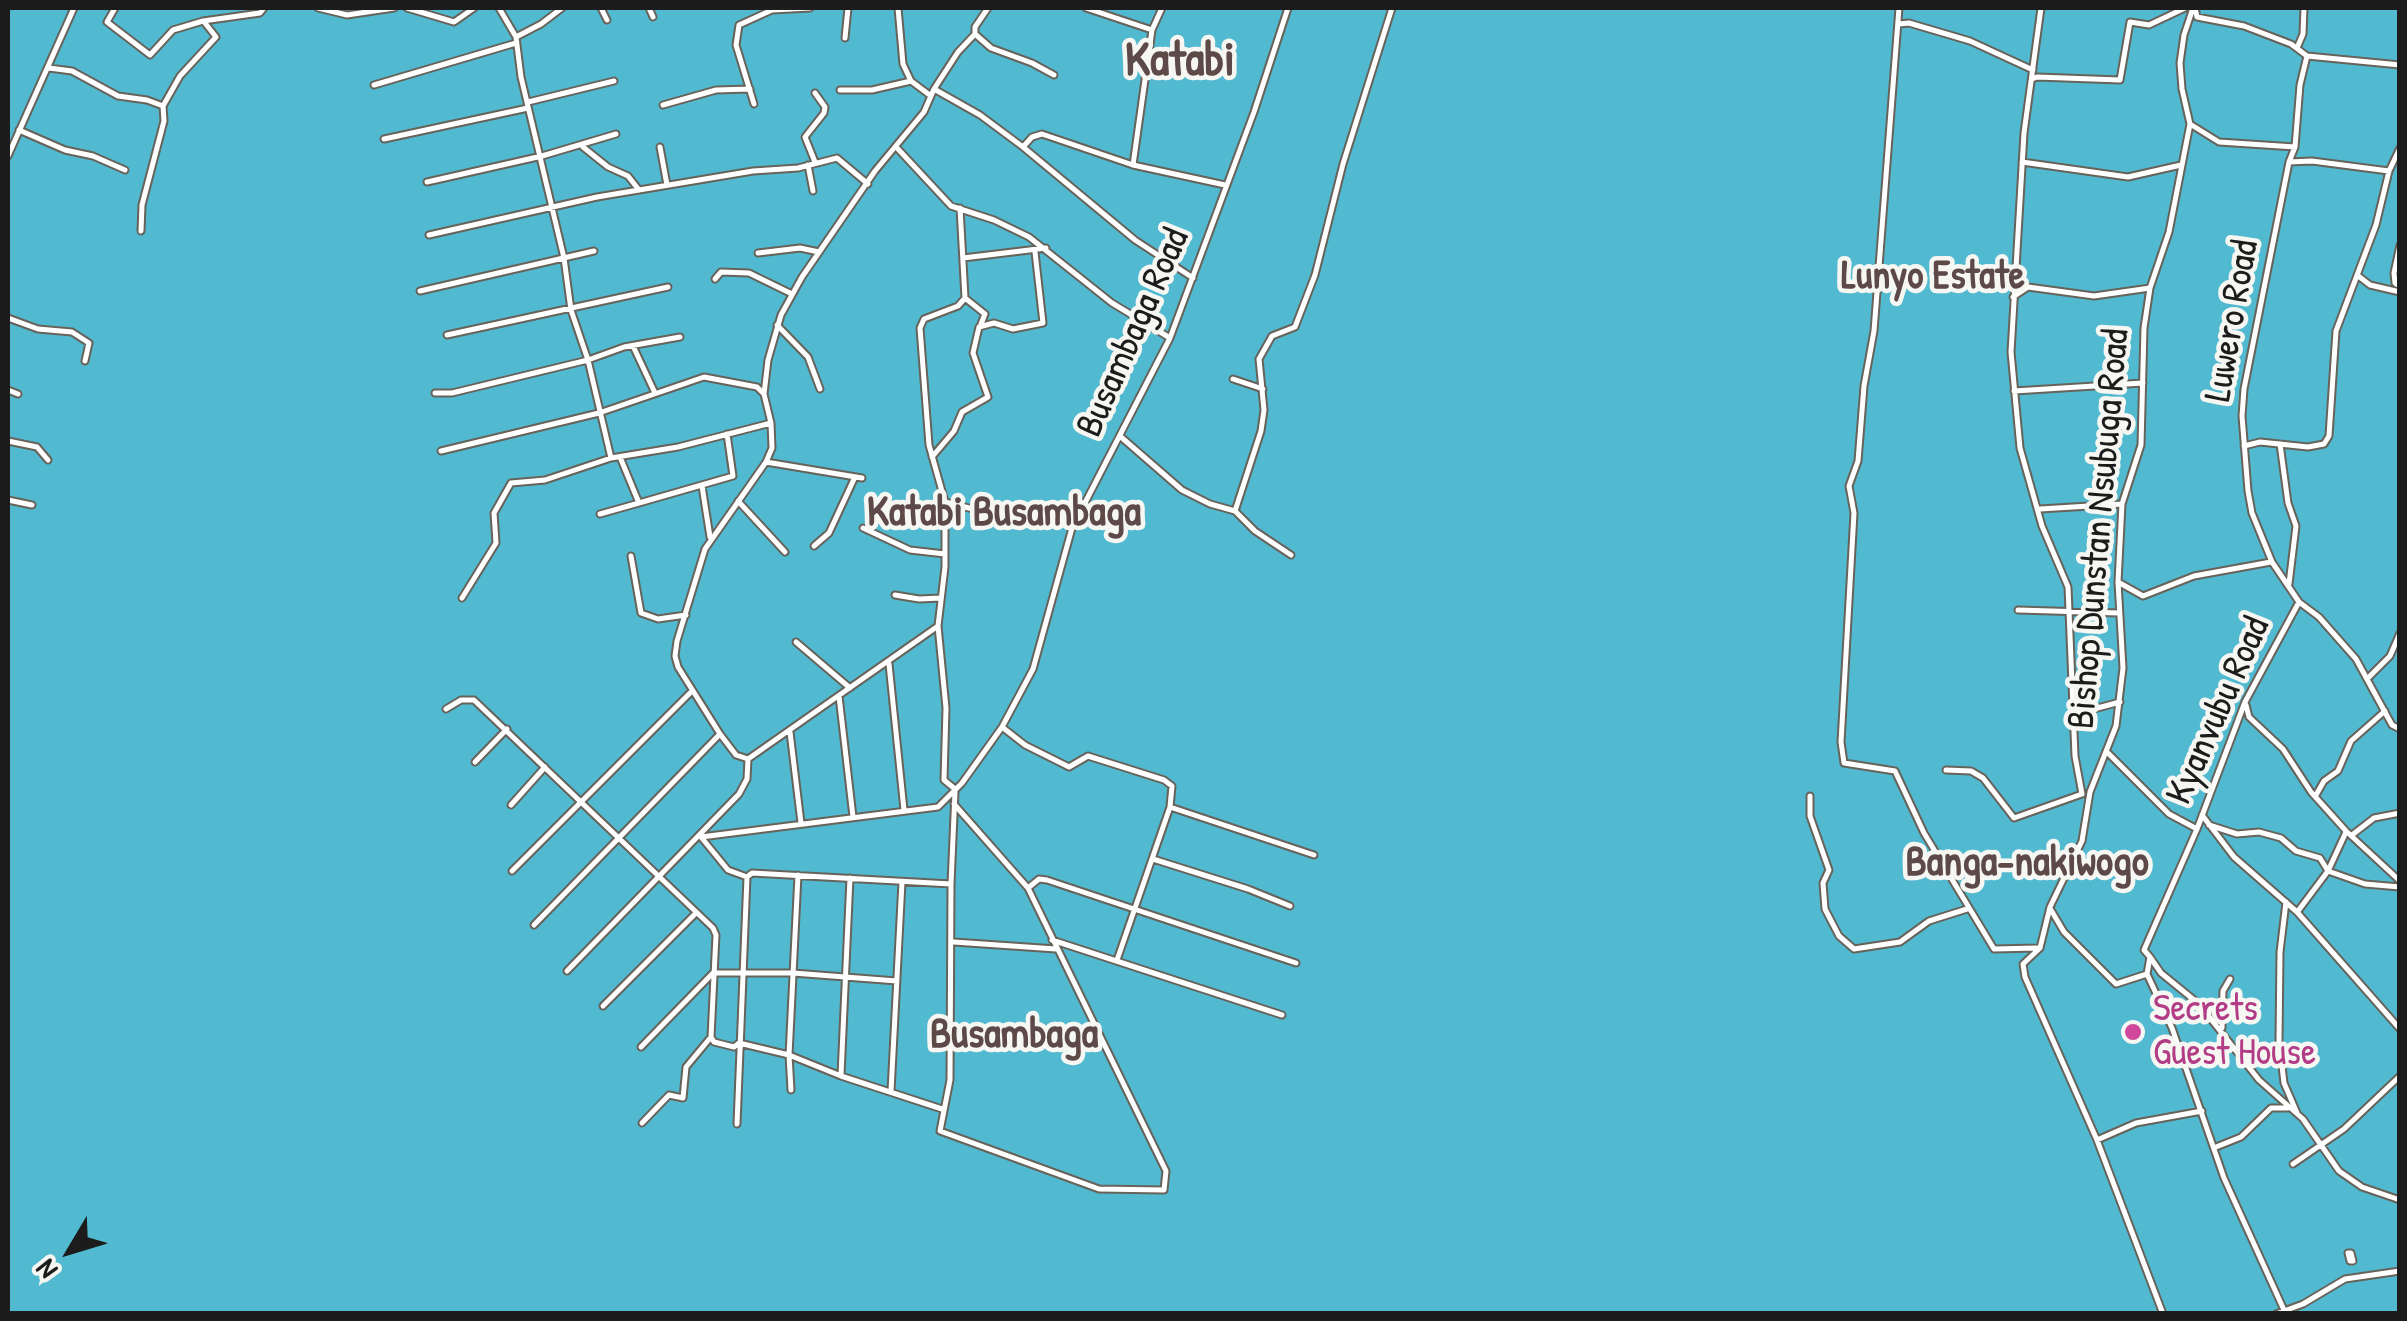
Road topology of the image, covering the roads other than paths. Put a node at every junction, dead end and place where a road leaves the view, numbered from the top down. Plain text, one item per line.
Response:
1 (74, 8) edge
2 (115, 8) edge
3 (264, 8) edge
4 (318, 8) edge
5 (394, 8) edge
6 (407, 8) edge
7 (474, 8) edge
8 (500, 8) edge
9 (562, 8) edge
10 (602, 8) edge
11 (649, 8) edge
12 (810, 8) edge
13 (848, 8) edge
14 (898, 8) edge
15 (988, 8) edge
16 (1086, 8) edge
17 (1113, 8) edge
18 (1162, 8) edge
19 (1288, 8) edge
20 (1392, 8) edge
21 (1899, 8) edge
22 (2041, 8) edge
23 (2185, 8) edge
24 (2194, 8) edge
25 (2304, 8) edge
26 (1108, 16) junction
27 (653, 17) dead end
28 (607, 20) dead end
29 (203, 21) junction
30 (1898, 24) junction
31 (1152, 30) junction
32 (975, 34) junction
33 (845, 38) dead end
34 (516, 40) junction
35 (2298, 48) junction
36 (2307, 56) junction
37 (2400, 65) edge
38 (49, 68) junction
39 (2033, 70) junction
40 (1054, 75) dead end
41 (2032, 80) junction
42 (614, 81) dead end
43 (910, 81) junction
44 (374, 85) dead end
45 (750, 90) junction
46 (840, 90) dead end
47 (932, 92) junction
48 (815, 93) dead end
49 (754, 104) dead end
50 (528, 105) junction
51 (663, 105) dead end
52 (163, 106) junction
53 (2190, 124) junction
54 (19, 130) junction
55 (616, 134) dead end
56 (384, 139) dead end
57 (581, 146) junction
58 (660, 147) dead end
59 (1023, 147) junction
60 (2295, 147) junction
61 (897, 148) junction
62 (2400, 148) edge
63 (8, 156) edge
64 (542, 156) junction
65 (2022, 162) junction
66 (2289, 162) junction
67 (811, 163) junction
68 (1132, 165) junction
69 (2181, 165) junction
70 (126, 170) dead end
71 (2389, 171) junction
72 (427, 182) dead end
73 (868, 184) junction
74 (667, 185) junction
75 (1225, 185) junction
76 (638, 190) junction
77 (813, 192) dead end
78 (552, 206) junction
79 (960, 208) junction
80 (141, 231) dead end
81 (430, 235) dead end
82 (2400, 246) edge
83 (1046, 248) junction
84 (594, 251) dead end
85 (819, 252) junction
86 (1035, 252) junction
87 (758, 253) dead end
88 (564, 258) junction
89 (963, 258) junction
90 (2357, 275) junction
91 (1192, 278) junction
92 (715, 279) dead end
93 (668, 287) dead end
94 (2150, 288) junction
95 (2400, 289) edge
96 (420, 291) dead end
97 (792, 294) junction
98 (2013, 297) junction
99 (965, 298) junction
100 (571, 310) junction
101 (8, 318) edge
102 (777, 325) junction
103 (979, 327) junction
104 (447, 335) dead end
105 (680, 337) dead end
106 (1170, 338) junction
107 (633, 345) junction
108 (588, 360) junction
109 (85, 361) dead end
110 (1233, 379) dead end
111 (2143, 384) junction
112 (820, 389) dead end
113 (1263, 389) junction
114 (8, 390) edge
115 (2014, 391) junction
116 (435, 393) dead end
117 (655, 393) junction
118 (18, 394) dead end
119 (764, 394) junction
120 (600, 413) junction
121 (771, 423) junction
122 (727, 434) junction
123 (1121, 436) junction
124 (8, 441) edge
125 (2280, 444) junction
126 (2244, 446) junction
127 (441, 451) dead end
128 (620, 457) junction
129 (932, 457) junction
130 (610, 458) junction
131 (48, 460) dead end
132 (766, 462) junction
133 (702, 486) junction
134 (8, 500) edge
135 (738, 501) junction
136 (945, 502) junction
137 (639, 503) junction
138 (2122, 504) junction
139 (32, 505) dead end
140 (1085, 507) junction
141 (2040, 508) junction
142 (1235, 511) junction
143 (600, 514) dead end
144 (862, 528) dead end
145 (710, 540) junction
146 (814, 546) dead end
147 (785, 552) dead end
148 (945, 554) junction
149 (1291, 554) dead end
150 (632, 556) dead end
151 (2272, 562) junction
152 (2118, 582) junction
153 (2289, 586) junction
154 (895, 595) dead end
155 (462, 598) dead end
156 (941, 598) junction
157 (2300, 602) junction
158 (2018, 610) dead end
159 (2119, 612) junction
160 (2070, 614) junction
161 (686, 615) junction
162 (938, 626) junction
163 (2400, 634) edge
164 (796, 642) dead end
165 (889, 662) junction
166 (2368, 678) junction
167 (850, 688) junction
168 (690, 692) junction
169 (840, 696) junction
170 (2120, 702) junction
171 (2245, 702) junction
172 (446, 709) dead end
173 (2385, 712) junction
174 (2075, 714) junction
175 (1002, 727) junction
176 (508, 729) junction
177 (2400, 729) edge
178 (790, 730) junction
179 (720, 734) junction
180 (2108, 753) junction
181 (748, 759) junction
182 (475, 762) dead end
183 (545, 767) junction
184 (1946, 770) dead end
185 (955, 789) junction
186 (2086, 793) junction
187 (2316, 795) junction
188 (1810, 796) dead end
189 (580, 802) junction
190 (954, 804) junction
191 (510, 805) dead end
192 (1170, 806) junction
193 (904, 810) junction
194 (2400, 813) edge
195 (2202, 815) junction
196 (854, 817) junction
197 (801, 823) junction
198 (2209, 825) junction
199 (2197, 829) junction
200 (2349, 833) junction
201 (702, 836) junction
202 (618, 839) junction
203 (1314, 855) dead end
204 (1153, 859) junction
205 (2328, 871) junction
206 (512, 872) dead end
207 (747, 876) junction
208 (798, 876) junction
209 (658, 878) junction
210 (850, 878) junction
211 (902, 882) junction
212 (951, 884) junction
213 (2400, 884) edge
214 (1028, 888) junction
215 (2286, 902) junction
216 (1290, 906) dead end
217 (2050, 907) junction
218 (1134, 909) junction
219 (1967, 909) junction
220 (2297, 912) junction
221 (696, 913) junction
222 (534, 925) dead end
223 (1052, 940) junction
224 (953, 942) junction
225 (2040, 948) junction
226 (1056, 949) junction
227 (2150, 957) junction
228 (1116, 960) junction
229 (1296, 963) dead end
230 (567, 971) dead end
231 (742, 972) junction
232 (713, 973) junction
233 (793, 973) junction
234 (2146, 974) junction
235 (846, 978) junction
236 (2230, 979) dead end
237 (897, 980) junction
238 (603, 1006) dead end
239 (1282, 1014) dead end
240 (2400, 1030) edge
241 (2222, 1031) junction
242 (711, 1038) junction
243 (739, 1042) junction
244 (641, 1048) dead end
245 (789, 1055) junction
246 (841, 1076) junction
247 (2400, 1076) edge
248 (2392, 1082) junction
249 (791, 1090) dead end
250 (2398, 1090) edge
251 (891, 1091) junction
252 (2288, 1108) junction
253 (944, 1109) junction
254 (2202, 1112) junction
255 (2298, 1116) junction
256 (642, 1123) dead end
257 (736, 1124) dead end
258 (2097, 1140) junction
259 (2318, 1144) junction
260 (2216, 1147) junction
261 (2293, 1164) dead end
262 (2400, 1200) edge
263 (2400, 1271) edge
264 (2284, 1310) junction
265 (2163, 1314) edge
266 (2276, 1314) edge

1 - 38 street
2 - 29 street
3 - 29 street
4 - 5 street
6 - 7 street
8 - 34 street
9 - 34 street
10 - 28 street
11 - 27 street
12 - 45 street
13 - 33 street
14 - 43 street
15 - 32 street
16 - 26 street
17 - 26 street
18 - 31 street
19 - 75 street, Busambaga Road
20 - 113 street
21 - 30 street
22 - 39 street
23 - 41 street
24 - 35 street
24 - 53 street, Bishop Dunstan Nsubuga Road
25 - 35 street
26 - 31 street
29 - 52 street
30 - 39 street
30 - 219 street
31 - 68 street
32 - 40 street
32 - 47 street
34 - 44 street
34 - 50 street
35 - 36 street
36 - 37 street
36 - 60 street, Luwero Road
38 - 52 street
38 - 54 street
39 - 41 street
41 - 65 street
42 - 50 street
43 - 46 street
43 - 47 street
45 - 49 street
45 - 51 street
47 - 59 street
47 - 61 street
48 - 67 street
50 - 56 street
50 - 64 street
52 - 80 street
53 - 60 street
53 - 69 street, Bishop Dunstan Nsubuga Road
54 - 63 street
54 - 70 street
55 - 57 street
57 - 64 street
57 - 76 street
58 - 74 street
59 - 68 street
59 - 91 street
60 - 66 street, Luwero Road
61 - 73 street
61 - 79 street
62 - 71 street
64 - 72 street
64 - 78 street
65 - 69 street
65 - 98 street
66 - 71 street
66 - 126 street, Luwero Road
67 - 73 street
67 - 74 street
67 - 77 street
68 - 75 street
69 - 94 street, Bishop Dunstan Nsubuga Road
71 - 90 street
73 - 85 street
74 - 76 street
75 - 91 street, Busambaga Road
76 - 78 street
78 - 81 street
78 - 88 street
79 - 83 street
79 - 89 street
82 - 95 street
83 - 86 street
83 - 106 street
84 - 88 street
85 - 87 street
85 - 97 street
86 - 89 street
86 - 103 street
88 - 96 street
88 - 100 street
89 - 99 street
90 - 95 street
90 - 125 street
91 - 106 street, Busambaga Road
92 - 97 street
93 - 100 street
94 - 98 street
94 - 111 street, Bishop Dunstan Nsubuga Road
97 - 102 street
98 - 115 street
99 - 103 street
99 - 129 street
100 - 104 street
100 - 108 street
101 - 109 street
102 - 112 street
102 - 119 street
103 - 129 street
105 - 107 street
106 - 123 street, Busambaga Road
107 - 108 street
107 - 117 street
108 - 116 street
108 - 120 street
110 - 113 street
111 - 115 street
111 - 138 street, Bishop Dunstan Nsubuga Road
113 - 142 street
114 - 118 street
115 - 141 street
117 - 119 street
117 - 120 street
119 - 121 street
120 - 127 street
120 - 130 street
121 - 122 street
121 - 132 street
122 - 128 street
122 - 133 street
123 - 140 street, Busambaga Road
123 - 142 street
124 - 131 street
125 - 126 street
125 - 153 street
126 - 151 street, Luwero Road
128 - 130 street
128 - 137 street
129 - 136 street
130 - 155 street
132 - 135 street
132 - 146 street
133 - 137 street
133 - 145 street
134 - 139 street
135 - 145 street
135 - 147 street
136 - 140 street
136 - 148 street
137 - 143 street
138 - 141 street
138 - 152 street, Bishop Dunstan Nsubuga Road
140 - 175 street, Busambaga Road
141 - 160 street
142 - 149 street
144 - 148 street
145 - 161 street
148 - 156 street
150 - 161 street
151 - 152 street
151 - 153 street, Luwero Road
152 - 159 street, Bishop Dunstan Nsubuga Road
153 - 157 street, Luwero Road
154 - 156 street
156 - 162 street
157 - 166 street, Luwero Road
157 - 171 street, Kyanvubu Road
158 - 160 street
159 - 160 street
159 - 170 street, Bishop Dunstan Nsubuga Road
160 - 174 street
161 - 168 street
162 - 165 street
162 - 185 street
163 - 166 street
164 - 167 street
165 - 167 street
165 - 193 street
166 - 173 street, Luwero Road
167 - 169 street
168 - 179 street
168 - 189 street
169 - 178 street
169 - 196 street
170 - 174 street
170 - 180 street, Bishop Dunstan Nsubuga Road
171 - 187 street
171 - 195 street, Kyanvubu Road
172 - 176 street
173 - 177 street, Luwero Road
173 - 187 street
174 - 186 street
175 - 185 street, Busambaga Road
175 - 192 street
176 - 182 street
176 - 183 street
178 - 181 street
178 - 197 street
179 - 181 street
179 - 202 street
180 - 186 street, Bishop Dunstan Nsubuga Road
180 - 199 street
181 - 201 street
183 - 189 street
183 - 191 street
184 - 186 street
185 - 190 street
185 - 193 street
186 - 217 street, Bishop Dunstan Nsubuga Road
187 - 200 street
188 - 219 street
189 - 202 street
189 - 206 street
190 - 212 street
190 - 214 street
192 - 203 street
192 - 204 street
193 - 196 street
194 - 200 street
195 - 198 street
195 - 199 street, Kyanvubu Road
196 - 197 street
197 - 201 street
198 - 205 street
198 - 215 street
199 - 227 street, Kyanvubu Road
200 - 205 street
200 - 213 street
201 - 207 street
201 - 209 street
202 - 209 street
202 - 222 street
204 - 216 street
204 - 218 street
205 - 213 street
205 - 220 street
207 - 208 street
207 - 231 street
208 - 210 street
208 - 233 street
209 - 221 street
209 - 230 street
210 - 211 street
210 - 235 street
211 - 212 street
211 - 237 street
212 - 224 street
214 - 218 street
214 - 223 street
215 - 220 street
215 - 255 street
217 - 225 street, Bishop Dunstan Nsubuga Road
217 - 234 street
218 - 228 street
218 - 229 street
219 - 225 street
220 - 240 street
221 - 232 street
221 - 238 street
223 - 226 street
223 - 228 street
224 - 226 street
224 - 253 street
225 - 258 street, Bishop Dunstan Nsubuga Road
226 - 253 street
227 - 234 street, Kyanvubu Road
227 - 241 street
228 - 239 street
231 - 232 street
231 - 233 street
231 - 243 street
232 - 242 street
232 - 244 street
233 - 235 street
233 - 245 street
234 - 254 street
235 - 237 street
235 - 246 street
236 - 241 street
237 - 251 street
241 - 252 street
242 - 243 street
242 - 256 street
243 - 245 street
243 - 257 street
245 - 246 street
245 - 249 street
246 - 251 street
247 - 248 street
248 - 250 street
248 - 259 street
251 - 253 street
252 - 255 street
252 - 260 street
254 - 258 street
254 - 260 street
255 - 259 street
258 - 265 street, Bishop Dunstan Nsubuga Road
259 - 261 street
259 - 262 street
260 - 264 street
263 - 264 street
264 - 266 street

